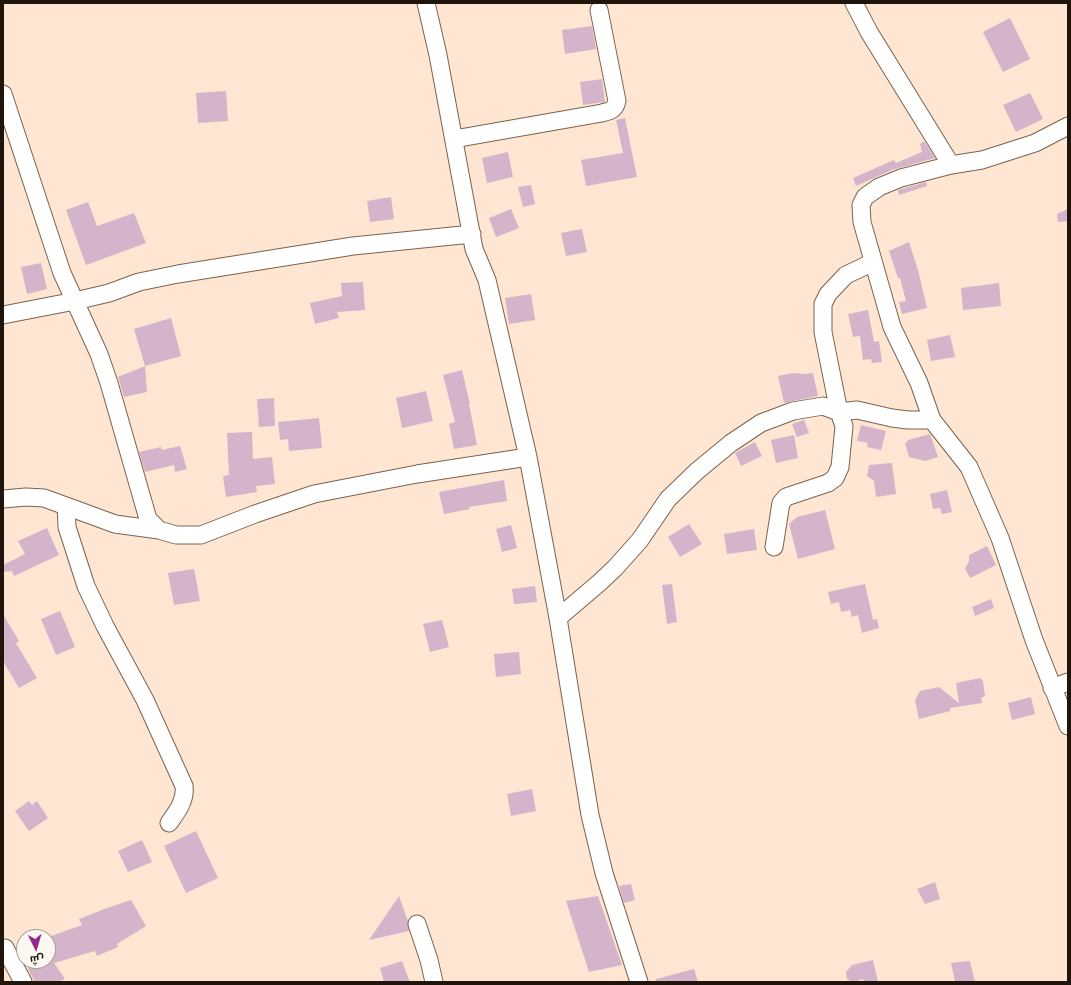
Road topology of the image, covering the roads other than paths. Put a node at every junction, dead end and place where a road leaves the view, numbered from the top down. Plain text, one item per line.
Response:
1 (426, 3) edge
2 (854, 3) edge
3 (599, 10) dead end
4 (3, 94) edge
5 (1068, 126) edge
6 (454, 140) junction
7 (951, 165) junction
8 (472, 234) junction
9 (872, 262) junction
10 (75, 301) junction
11 (3, 315) edge
12 (839, 412) junction
13 (932, 420) junction
14 (528, 457) junction
15 (3, 499) edge
16 (66, 506) junction
17 (159, 530) junction
18 (774, 547) dead end
19 (558, 618) junction
20 (1068, 682) edge
21 (1052, 688) junction
22 (1068, 726) edge
23 (169, 823) dead end
24 (417, 924) dead end
25 (3, 948) edge
26 (23, 982) edge
27 (434, 982) edge
28 (639, 982) edge

1 - 6 street
2 - 7 street
3 - 6 street
4 - 10 street
5 - 7 street
6 - 8 street
7 - 9 street
8 - 10 street
8 - 14 street
9 - 12 street
9 - 13 street
10 - 11 street
10 - 17 street
12 - 13 street
12 - 18 street
12 - 19 street
13 - 21 street
14 - 17 street
14 - 19 street
15 - 16 street
16 - 17 street
16 - 23 street
19 - 28 street
20 - 21 street
21 - 22 street
24 - 27 street
25 - 26 street

